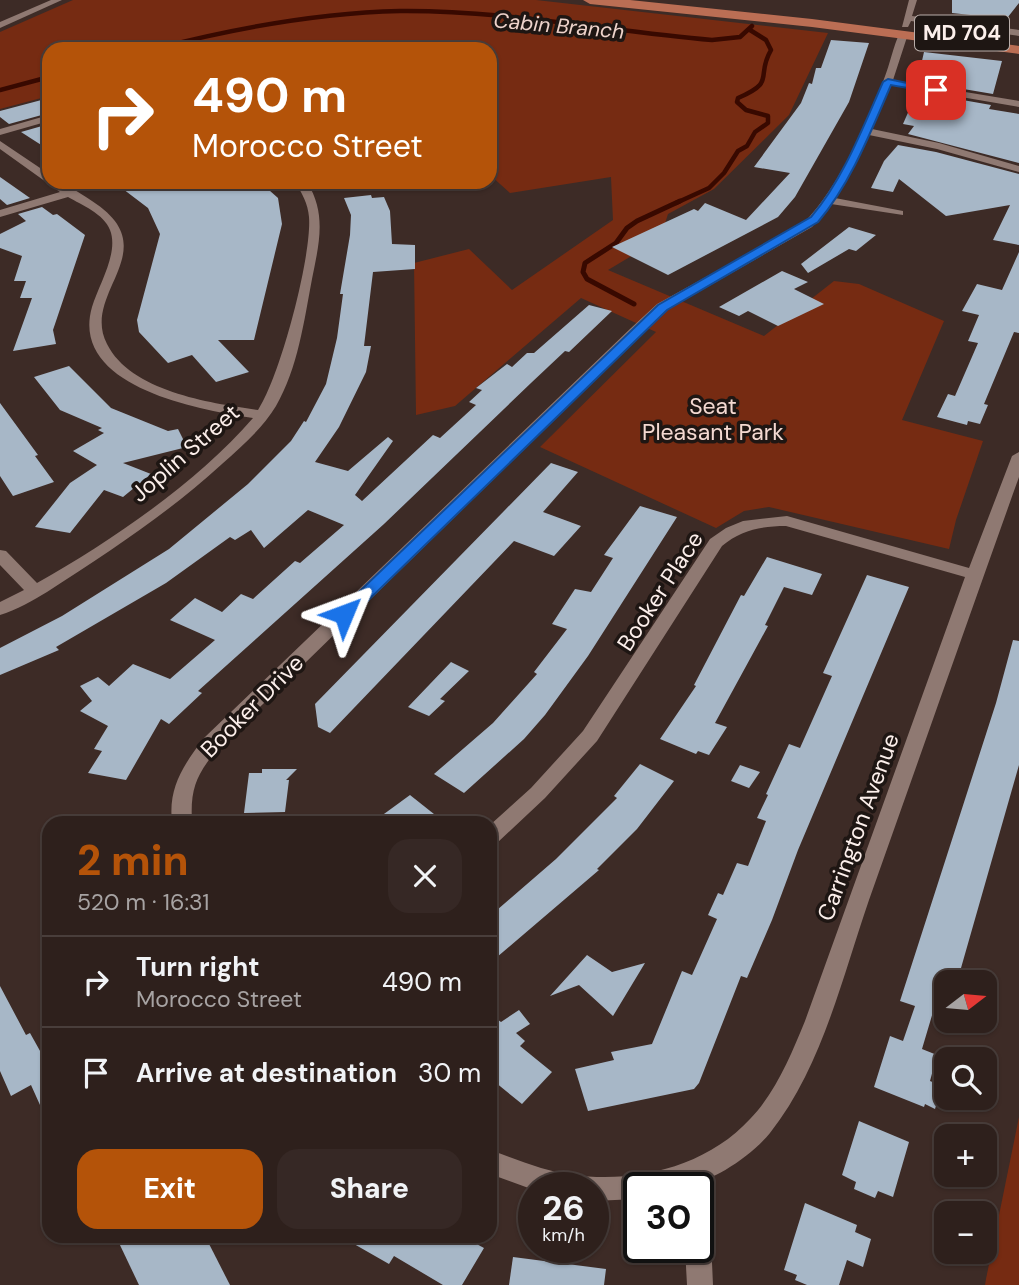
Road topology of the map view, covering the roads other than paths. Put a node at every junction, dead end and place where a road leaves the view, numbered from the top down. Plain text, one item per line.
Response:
1 (58, 0) edge
2 (590, 0) edge
3 (673, 0) edge
4 (914, 0) edge
5 (0, 25) edge
6 (905, 26) junction
7 (1019, 33) edge
8 (1019, 42) edge
9 (1019, 50) edge
10 (888, 82) junction
11 (1019, 104) edge
12 (42, 120) edge
13 (866, 131) junction
14 (0, 132) edge
15 (0, 144) edge
16 (1019, 169) edge
17 (42, 174) edge
18 (62, 189) edge
19 (305, 189) edge
20 (68, 193) junction
21 (829, 200) junction
22 (899, 213) dead end
23 (0, 214) edge
24 (262, 415) junction
25 (1019, 456) edge
26 (0, 555) edge
27 (976, 575) junction
28 (36, 592) junction
29 (0, 609) edge
30 (181, 816) edge
31 (497, 831) edge
32 (497, 1165) edge
33 (518, 1172) edge
34 (703, 1172) edge
35 (699, 1263) edge
36 (700, 1285) edge

1 - 5 street
2 - 6 main road
3 - 6 main road, MD 704
4 - 6 street, Booker Drive
6 - 7 street
6 - 8 main road
6 - 9 main road, MD 704
6 - 10 street, Booker Drive
10 - 11 street
10 - 13 street, Booker Drive
12 - 14 street
13 - 16 street
13 - 21 street, Booker Drive
15 - 17 street
18 - 20 street
19 - 24 street, Joplin Street
20 - 23 street
20 - 24 street
21 - 22 street
21 - 30 street, Booker Drive
24 - 28 street, Joplin Street
25 - 27 street, Carrington Avenue
26 - 28 street
27 - 31 street, Booker Place
27 - 34 street, Carrington Avenue
28 - 29 street, Joplin Street
32 - 33 street
35 - 36 street

